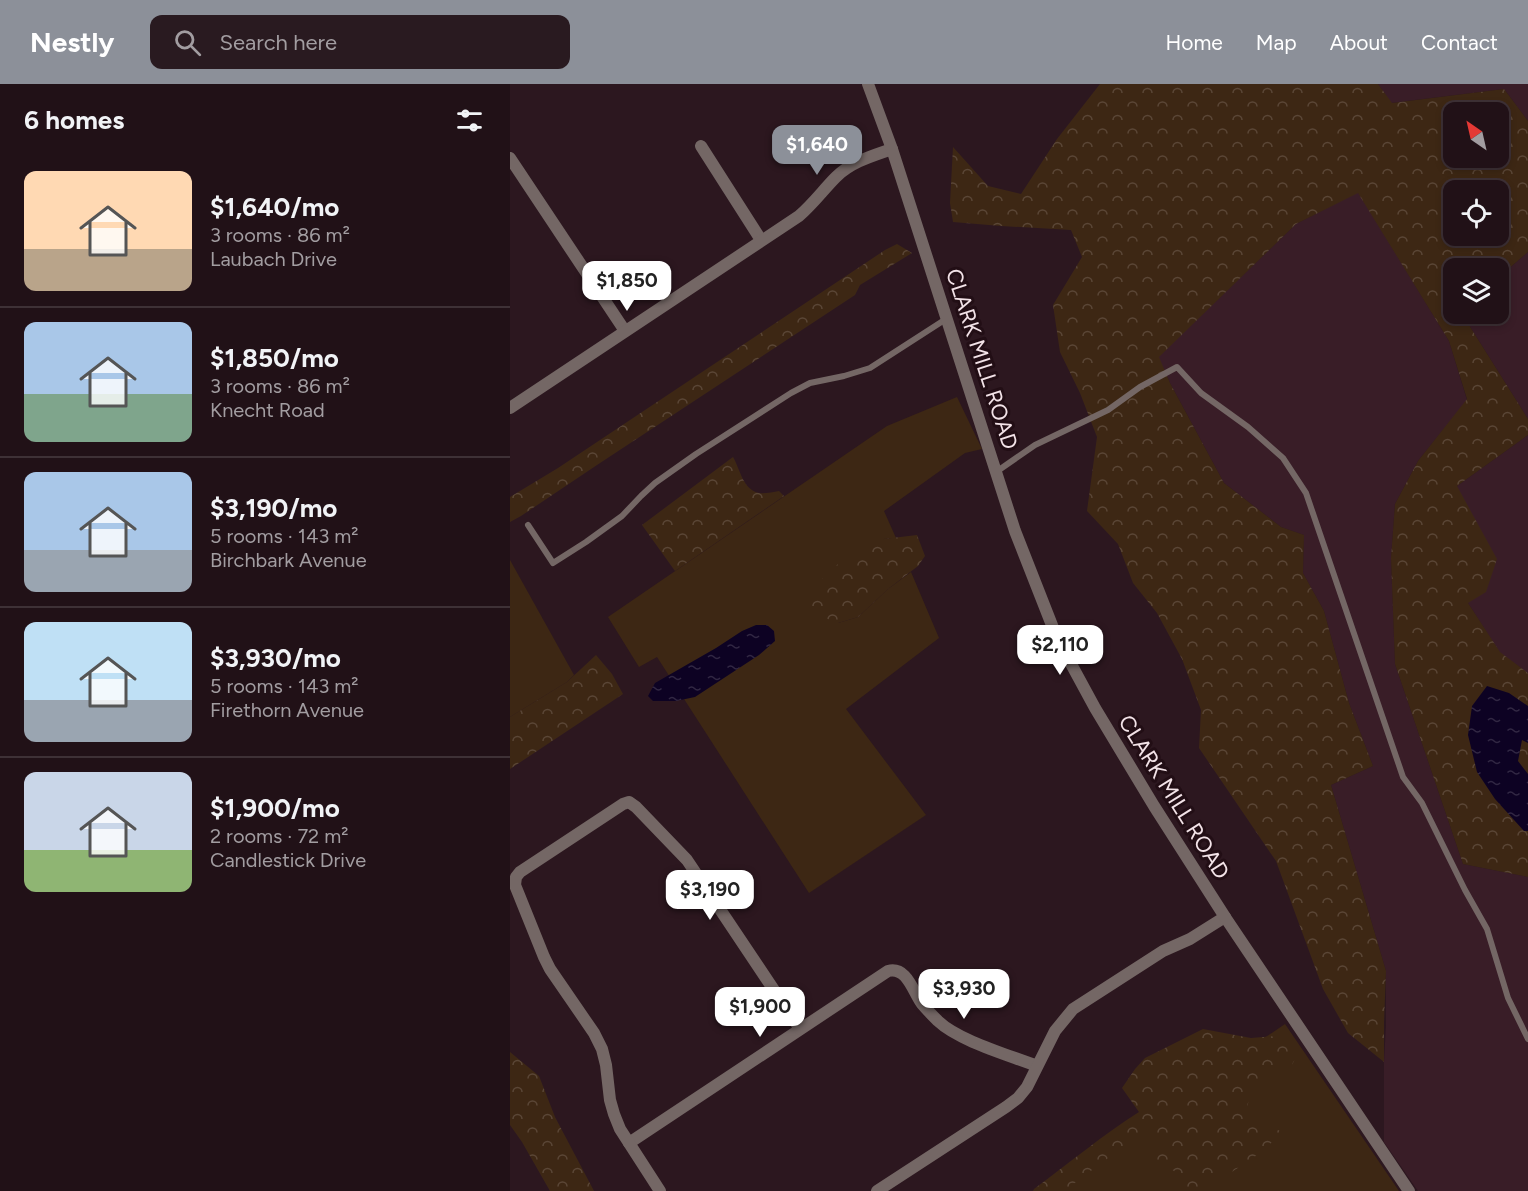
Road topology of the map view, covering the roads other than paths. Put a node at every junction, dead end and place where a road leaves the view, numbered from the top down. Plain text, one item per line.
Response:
1 (868, 84) edge
2 (701, 146) dead end
3 (892, 149) junction
4 (510, 158) edge
5 (761, 240) junction
6 (947, 319) junction
7 (625, 331) junction
8 (510, 408) edge
9 (996, 472) junction
10 (528, 525) dead end
11 (1225, 916) junction
12 (800, 1029) junction
13 (1528, 1039) edge
14 (1037, 1066) junction
15 (628, 1143) junction
16 (660, 1191) edge
17 (877, 1191) edge
18 (1409, 1191) edge

1 - 3 street, CLARK MILL ROAD
2 - 5 street
3 - 5 street
3 - 6 street, CLARK MILL ROAD
4 - 7 street
5 - 7 street
6 - 9 street, CLARK MILL ROAD
6 - 10 lane
7 - 8 street
9 - 11 street, CLARK MILL ROAD
9 - 13 lane
11 - 14 street
11 - 18 street, CLARK MILL ROAD
12 - 14 street
12 - 15 street
12 - 15 street
14 - 17 street
15 - 16 street

